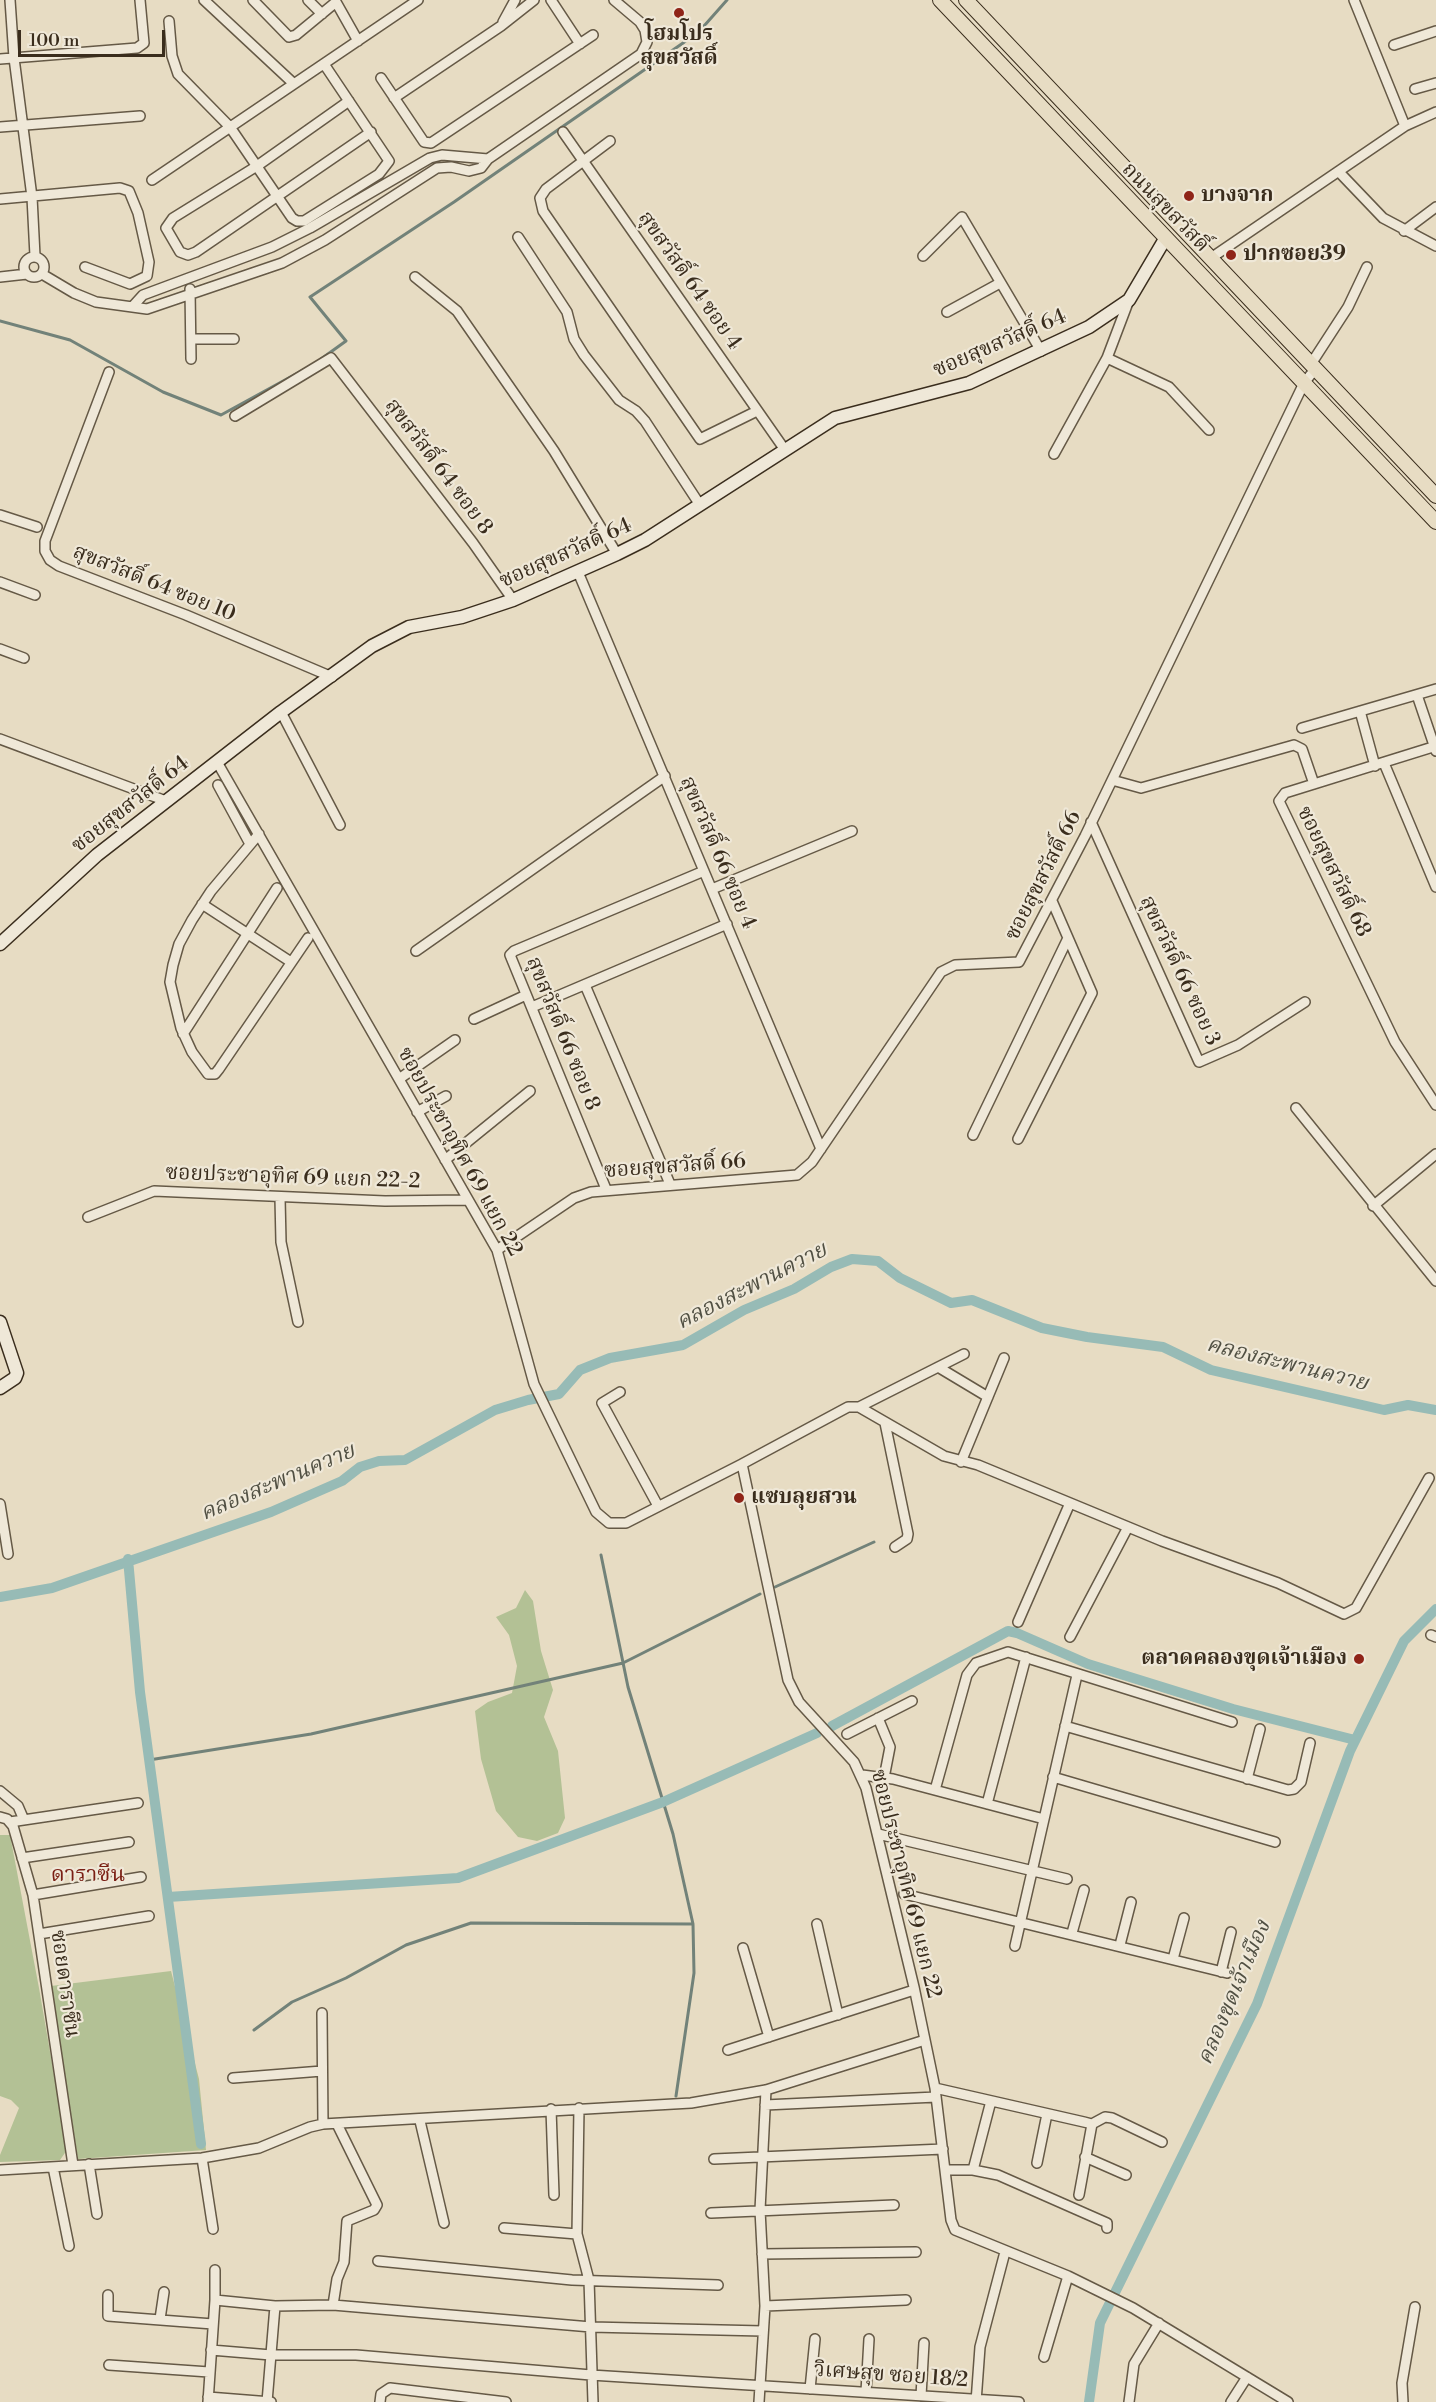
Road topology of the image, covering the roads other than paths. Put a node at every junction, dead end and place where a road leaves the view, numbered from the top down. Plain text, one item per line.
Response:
1 (10, 0) edge
2 (140, 0) edge
3 (204, 0) edge
4 (254, 0) edge
5 (308, 0) edge
6 (515, 0) edge
7 (534, 0) edge
8 (550, 0) edge
9 (614, 0) edge
10 (940, 0) edge
11 (966, 0) edge
12 (1354, 0) edge
13 (338, 1) edge
14 (416, 1) edge
15 (322, 14) junction
16 (169, 21) dead end
17 (501, 26) junction
18 (1436, 31) edge
19 (593, 36) dead end
20 (358, 41) junction
21 (580, 44) junction
22 (1394, 45) dead end
23 (14, 58) junction
24 (0, 59) edge
25 (324, 64) junction
26 (381, 78) dead end
27 (293, 83) junction
28 (1436, 83) edge
29 (1415, 89) dead end
30 (394, 98) junction
31 (349, 101) junction
32 (1436, 112) edge
33 (140, 116) dead end
34 (22, 126) junction
35 (1405, 126) junction
36 (230, 127) junction
37 (0, 128) edge
38 (371, 132) junction
39 (563, 132) dead end
40 (610, 141) dead end
41 (430, 158) junction
42 (488, 159) junction
43 (583, 161) junction
44 (257, 166) junction
45 (436, 168) junction
46 (1339, 172) junction
47 (152, 180) dead end
48 (278, 196) junction
49 (32, 197) junction
50 (0, 199) edge
51 (1436, 207) edge
52 (310, 228) junction
53 (1404, 231) junction
54 (518, 237) dead end
55 (1165, 239) junction
56 (325, 240) junction
57 (1436, 246) edge
58 (265, 250) junction
59 (35, 256) junction
60 (923, 256) dead end
61 (1211, 258) junction
62 (270, 266) junction
63 (86, 267) dead end
64 (1367, 267) dead end
65 (27, 274) junction
66 (42, 274) junction
67 (0, 277) edge
68 (415, 277) dead end
69 (186, 278) junction
70 (1000, 283) junction
71 (154, 291) junction
72 (191, 293) junction
73 (1129, 300) junction
74 (158, 304) junction
75 (133, 306) junction
76 (947, 312) dead end
77 (191, 339) junction
78 (234, 339) dead end
79 (1041, 351) junction
80 (1107, 358) junction
81 (191, 359) dead end
82 (1314, 366) junction
83 (109, 372) dead end
84 (1304, 382) junction
85 (757, 411) junction
86 (235, 416) dead end
87 (1209, 430) dead end
88 (785, 450) junction
89 (1054, 454) dead end
90 (1436, 496) edge
91 (700, 505) junction
92 (0, 515) edge
93 (1436, 522) edge
94 (37, 526) dead end
95 (617, 554) junction
96 (578, 573) junction
97 (0, 582) edge
98 (35, 595) dead end
99 (513, 600) junction
100 (0, 649) edge
101 (24, 658) dead end
102 (332, 677) junction
103 (1436, 689) edge
104 (1417, 695) junction
105 (1360, 711) junction
106 (281, 712) junction
107 (1302, 729) dead end
108 (0, 739) edge
109 (1435, 748) edge
110 (217, 762) junction
111 (1379, 764) junction
112 (665, 776) junction
113 (1112, 780) junction
114 (1314, 784) junction
115 (218, 786) dead end
116 (166, 801) junction
117 (1091, 822) junction
118 (340, 825) dead end
119 (852, 831) dead end
120 (259, 834) junction
121 (250, 844) junction
122 (704, 871) junction
123 (1436, 887) edge
124 (278, 888) dead end
125 (712, 888) junction
126 (1052, 901) junction
127 (202, 904) junction
128 (727, 924) junction
129 (249, 934) junction
130 (308, 938) dead end
131 (1068, 938) junction
132 (0, 944) edge
133 (416, 951) dead end
134 (291, 962) junction
135 (585, 985) junction
136 (526, 995) junction
137 (1305, 1002) dead end
138 (532, 1007) junction
139 (474, 1019) dead end
140 (183, 1034) junction
141 (455, 1040) dead end
142 (399, 1079) junction
143 (530, 1091) dead end
144 (446, 1096) dead end
145 (1436, 1105) edge
146 (1296, 1108) dead end
147 (417, 1112) junction
148 (973, 1135) dead end
149 (1018, 1139) dead end
150 (821, 1149) junction
151 (1436, 1154) edge
152 (446, 1160) junction
153 (670, 1184) junction
154 (606, 1189) junction
155 (280, 1198) junction
156 (466, 1200) junction
157 (1373, 1206) junction
158 (88, 1217) dead end
159 (496, 1250) junction
160 (1436, 1281) edge
161 (298, 1322) dead end
162 (0, 1323) edge
163 (964, 1354) dead end
164 (1004, 1358) dead end
165 (938, 1367) junction
166 (0, 1388) edge
167 (620, 1392) dead end
168 (988, 1397) junction
169 (859, 1407) junction
170 (885, 1423) junction
171 (961, 1462) junction
172 (742, 1464) junction
173 (1429, 1478) dead end
174 (1070, 1503) junction
175 (0, 1504) edge
176 (658, 1506) junction
177 (1128, 1527) junction
178 (895, 1547) dead end
179 (8, 1554) dead end
180 (1018, 1622) dead end
181 (1070, 1637) dead end
182 (1026, 1657) junction
183 (1077, 1675) junction
184 (912, 1701) dead end
185 (878, 1718) junction
186 (1232, 1722) dead end
187 (1065, 1726) junction
188 (1260, 1729) dead end
189 (848, 1734) dead end
190 (1310, 1743) dead end
191 (862, 1775) junction
192 (1053, 1777) junction
193 (884, 1778) junction
194 (1247, 1779) junction
195 (935, 1790) junction
196 (0, 1791) edge
197 (138, 1803) dead end
198 (987, 1804) junction
199 (0, 1817) edge
200 (1044, 1819) junction
201 (24, 1820) junction
202 (10, 1822) junction
203 (878, 1834) junction
204 (129, 1842) dead end
205 (1275, 1842) dead end
206 (22, 1858) junction
207 (1032, 1871) junction
208 (141, 1877) dead end
209 (1067, 1879) dead end
210 (1084, 1890) dead end
211 (33, 1894) junction
212 (904, 1894) dead end
213 (1131, 1902) dead end
214 (149, 1916) dead end
215 (1184, 1918) dead end
216 (1020, 1921) junction
217 (817, 1924) dead end
218 (1231, 1932) dead end
219 (1072, 1933) junction
220 (39, 1934) junction
221 (1016, 1946) dead end
222 (1120, 1946) junction
223 (743, 1948) dead end
224 (1173, 1959) junction
225 (914, 1990) junction
226 (322, 2013) dead end
227 (838, 2015) junction
228 (769, 2037) junction
229 (925, 2040) junction
230 (728, 2050) dead end
231 (322, 2071) junction
232 (233, 2078) dead end
233 (766, 2090) junction
234 (935, 2092) junction
235 (991, 2101) junction
236 (765, 2105) junction
237 (579, 2108) junction
238 (551, 2109) junction
239 (1047, 2114) junction
240 (420, 2121) junction
241 (323, 2124) junction
242 (1092, 2124) junction
243 (338, 2126) junction
244 (1162, 2142) dead end
245 (943, 2150) junction
246 (202, 2157) junction
247 (763, 2157) junction
248 (1085, 2157) junction
249 (714, 2158) dead end
250 (1037, 2163) dead end
251 (89, 2164) junction
252 (73, 2166) junction
253 (53, 2167) junction
254 (0, 2170) edge
255 (946, 2170) junction
256 (973, 2170) junction
257 (1126, 2175) dead end
258 (554, 2195) dead end
259 (1079, 2195) dead end
260 (894, 2205) dead end
261 (760, 2210) junction
262 (711, 2213) dead end
263 (97, 2214) dead end
264 (444, 2223) dead end
265 (504, 2228) dead end
266 (1107, 2228) dead end
267 (213, 2229) dead end
268 (577, 2234) junction
269 (69, 2246) dead end
270 (916, 2252) dead end
271 (1005, 2252) junction
272 (762, 2254) junction
273 (378, 2261) dead end
274 (215, 2270) dead end
275 (1068, 2276) junction
276 (589, 2280) junction
277 (718, 2285) dead end
278 (164, 2292) dead end
279 (108, 2295) dead end
280 (215, 2300) junction
281 (906, 2300) dead end
282 (274, 2306) junction
283 (333, 2306) junction
284 (765, 2306) junction
285 (1415, 2307) dead end
286 (160, 2319) junction
287 (1158, 2323) junction
288 (213, 2324) junction
289 (591, 2327) junction
290 (763, 2331) junction
291 (815, 2339) dead end
292 (869, 2339) dead end
293 (924, 2343) dead end
294 (211, 2350) junction
295 (271, 2355) junction
296 (1044, 2357) dead end
297 (109, 2365) dead end
298 (209, 2372) junction
299 (591, 2375) junction
300 (1247, 2377) junction
301 (761, 2385) junction
302 (810, 2389) junction
303 (866, 2392) junction
304 (921, 2396) junction
305 (433, 2399) edge
306 (208, 2400) edge
307 (492, 2401) edge
308 (976, 2401) edge
309 (1284, 2401) edge
310 (268, 2402) edge
311 (380, 2402) edge
312 (506, 2402) edge
313 (592, 2402) edge
314 (759, 2402) edge
315 (1019, 2402) edge
316 (1129, 2402) edge
317 (1231, 2402) edge
318 (1403, 2402) edge

1 - 23 street
2 - 23 street
3 - 27 street
4 - 15 street
5 - 15 street
6 - 17 street
7 - 17 street
8 - 21 street
9 - 42 street
10 - 55 main road, ถนนสุขสวัสดิ์
11 - 61 main road, ถนนสุขสวัสดิ์
12 - 35 street
13 - 15 street
13 - 20 street
14 - 20 street
16 - 36 street
17 - 30 street
18 - 22 street
19 - 21 street
20 - 25 street
21 - 30 street
23 - 24 street
23 - 34 street
25 - 27 street
25 - 31 street
26 - 30 street
27 - 36 street
28 - 29 street
31 - 38 street
31 - 44 street
32 - 35 street
33 - 34 street
34 - 37 street
34 - 49 street
35 - 46 street
36 - 44 street
36 - 47 street
38 - 48 street
38 - 48 street
39 - 43 street, สุขสวัสดิ์ 64 ซอย 4
40 - 43 street
41 - 42 street
41 - 45 street
41 - 52 street
42 - 45 street
43 - 85 street, สุขสวัสดิ์ 64 ซอย 4
43 - 85 street
44 - 48 street
44 - 48 street
45 - 56 street
46 - 53 street
46 - 61 street
49 - 50 street
49 - 59 street
49 - 63 street
51 - 53 street
52 - 56 street
52 - 58 street
53 - 57 street
54 - 91 street
55 - 73 street, ซอยสุขสวัสดิ์ 64
55 - 84 main road, ถนนสุขสวัสดิ์
56 - 62 street
58 - 62 street
58 - 69 street
59 - 65 street
59 - 66 street
60 - 70 street
61 - 82 main road, ถนนสุขสวัสดิ์
62 - 72 street
64 - 82 street, ซอยสุขสวัสดิ์ 66
65 - 66 street
65 - 67 street
66 - 75 street
68 - 95 street
69 - 71 street
69 - 72 street
70 - 76 street
70 - 79 street
71 - 74 street
71 - 75 street
72 - 74 street
72 - 77 street
73 - 79 street, ซอยสุขสวัสดิ์ 64
73 - 80 street
74 - 75 street
77 - 78 street
77 - 81 street
79 - 88 street, ซอยสุขสวัสดิ์ 64
80 - 87 street
80 - 89 street
82 - 84 street, ซอยสุขสวัสดิ์ 66
82 - 90 main road, ถนนสุขสวัสดิ์
83 - 102 street, สุขสวัสดิ์ 64 ซอย 10
84 - 93 main road, ถนนสุขสวัสดิ์
84 - 113 street, ซอยสุขสวัสดิ์ 66
85 - 88 street, สุขสวัสดิ์ 64 ซอย 4
86 - 99 street, สุขสวัสดิ์ 64 ซอย 8
88 - 91 street, ซอยสุขสวัสดิ์ 64
91 - 95 street, ซอยสุขสวัสดิ์ 64
92 - 94 street
95 - 96 street, ซอยสุขสวัสดิ์ 64
96 - 99 street, ซอยสุขสวัสดิ์ 64
96 - 112 street, สุขสวัสดิ์ 66 ซอย 4
97 - 98 street
99 - 102 street, ซอยสุขสวัสดิ์ 64
100 - 101 street
102 - 106 street, ซอยสุขสวัสดิ์ 64
103 - 104 street
104 - 105 street
104 - 109 street
105 - 107 street
105 - 111 street
106 - 110 street, ซอยสุขสวัสดิ์ 64
106 - 118 street
108 - 116 street
109 - 111 street, ซอยสุขสวัสดิ์ 68
110 - 116 street, ซอยสุขสวัสดิ์ 64
110 - 120 street, ซอยประชาอุทิศ 69 แยก 22
111 - 114 street, ซอยสุขสวัสดิ์ 68
111 - 123 street
112 - 122 street, สุขสวัสดิ์ 66 ซอย 4
112 - 133 street
113 - 114 street
113 - 117 street, ซอยสุขสวัสดิ์ 66
114 - 145 street, ซอยสุขสวัสดิ์ 68
115 - 121 street
116 - 132 street, ซอยสุขสวัสดิ์ 64
117 - 126 street, ซอยสุขสวัสดิ์ 66
117 - 137 street, สุขสวัสดิ์ 66 ซอย 3
119 - 125 street
120 - 121 street
120 - 142 street, ซอยประชาอุทิศ 69 แยก 22
121 - 127 street
122 - 125 street, สุขสวัสดิ์ 66 ซอย 4
122 - 136 street, สุขสวัสดิ์ 66 ซอย 8
124 - 129 street
125 - 128 street, สุขสวัสดิ์ 66 ซอย 4
126 - 131 street
126 - 150 street, ซอยสุขสวัสดิ์ 66
127 - 129 street
127 - 140 street
128 - 135 street
128 - 150 street, สุขสวัสดิ์ 66 ซอย 4
129 - 134 street
129 - 140 street
130 - 134 street
131 - 148 street
131 - 149 street
134 - 140 street
135 - 138 street
135 - 153 street
136 - 138 street, สุขสวัสดิ์ 66 ซอย 8
136 - 139 street
138 - 154 street, สุขสวัสดิ์ 66 ซอย 8
141 - 142 street
142 - 147 street, ซอยประชาอุทิศ 69 แยก 22
143 - 152 street
144 - 147 street
146 - 157 street
147 - 152 street, ซอยประชาอุทิศ 69 แยก 22
150 - 153 street, ซอยสุขสวัสดิ์ 66
151 - 157 street
152 - 156 street, ซอยประชาอุทิศ 69 แยก 22
153 - 154 street, ซอยสุขสวัสดิ์ 66
154 - 159 street, ซอยสุขสวัสดิ์ 66
155 - 156 street, ซอยประชาอุทิศ 69 แยก 22-2
155 - 158 street, ซอยประชาอุทิศ 69 แยก 22-2
155 - 161 street
156 - 159 street, ซอยประชาอุทิศ 69 แยก 22
157 - 160 street
159 - 176 street, ซอยประชาอุทิศ 69 แยก 22
162 - 166 street
163 - 165 street
164 - 168 street
165 - 168 street
165 - 169 street
167 - 176 street
168 - 171 street
169 - 170 street
169 - 172 street
170 - 171 street
170 - 178 street
171 - 174 street
172 - 176 street, ซอยประชาอุทิศ 69 แยก 22
172 - 191 street, ซอยประชาอุทิศ 69 แยก 22
173 - 177 street
174 - 177 street
174 - 180 street
175 - 179 street
177 - 181 street
182 - 183 street
182 - 195 street
182 - 198 street
183 - 186 street
183 - 187 street
184 - 185 street
185 - 189 street
185 - 193 street
187 - 192 street
187 - 194 street
188 - 194 street
190 - 194 street
191 - 193 street
191 - 203 street, ซอยประชาอุทิศ 69 แยก 22
192 - 200 street
192 - 205 street
193 - 195 street
195 - 198 street
196 - 201 street
197 - 201 street
198 - 200 street
199 - 202 street
200 - 207 street
201 - 202 street
202 - 206 street, ซอยดาราซีน
203 - 207 street
203 - 225 street, ซอยประชาอุทิศ 69 แยก 22
204 - 206 street
206 - 211 street, ซอยดาราซีน
207 - 209 street
207 - 216 street
208 - 211 street
210 - 219 street
211 - 220 street, ซอยดาราซีน
212 - 216 street
213 - 222 street
214 - 220 street
215 - 224 street
216 - 219 street
216 - 221 street
217 - 227 street
218 - 224 street
219 - 222 street
220 - 252 street, ซอยดาราซีน
222 - 224 street
223 - 228 street
225 - 227 street
225 - 229 street, ซอยประชาอุทิศ 69 แยก 22
226 - 231 street
227 - 228 street
228 - 230 street
229 - 233 street
229 - 234 street, ซอยประชาอุทิศ 69 แยก 22
231 - 232 street
231 - 241 street
233 - 236 street
233 - 237 street
234 - 235 street
234 - 236 street
234 - 245 street, ซอยประชาอุทิศ 69 แยก 22
235 - 239 street
235 - 256 street
236 - 247 street
237 - 238 street
237 - 268 street
238 - 240 street
238 - 258 street
239 - 242 street
239 - 250 street
240 - 243 street
240 - 264 street
241 - 243 street
241 - 246 street
242 - 244 street
242 - 248 street
243 - 283 street
245 - 247 street
245 - 255 street, ซอยประชาอุทิศ 69 แยก 22
246 - 251 street
246 - 267 street
247 - 249 street
247 - 261 street
248 - 257 street
248 - 259 street
251 - 252 street
251 - 263 street
252 - 253 street
253 - 254 street
253 - 269 street
255 - 256 street
255 - 271 street, ซอยประชาอุทิศ 69 แยก 22
256 - 266 street
260 - 261 street
261 - 262 street
261 - 272 street
265 - 268 street
268 - 276 street
270 - 272 street
271 - 275 street, ซอยประชาอุทิศ 69 แยก 22
271 - 308 street
272 - 284 street
273 - 276 street
274 - 280 street
275 - 287 street, ซอยประชาอุทิศ 69 แยก 22
275 - 296 street
276 - 277 street
276 - 289 street
278 - 286 street
279 - 286 street
280 - 282 street
280 - 288 street
281 - 284 street
282 - 283 street
282 - 295 street
283 - 289 street
284 - 290 street
285 - 318 street
286 - 288 street
287 - 300 street, ซอยประชาอุทิศ 69 แยก 22
287 - 316 street
288 - 294 street
289 - 290 street
289 - 299 street
290 - 301 street
291 - 302 street
292 - 303 street
293 - 304 street
294 - 295 street, วิเศษสุข ซอย 18/2
294 - 298 street
295 - 299 street, วิเศษสุข ซอย 18/2
295 - 310 street
297 - 298 street
298 - 306 street
299 - 301 street, วิเศษสุข ซอย 18/2
299 - 313 street
300 - 309 street, ซอยประชาอุทิศ 69 แยก 22
300 - 317 street
301 - 302 street, วิเศษสุข ซอย 18/2
301 - 314 street
302 - 303 street, วิเศษสุข ซอย 18/2
303 - 304 street, วิเศษสุข ซอย 18/2
304 - 308 street, วิเศษสุข ซอย 18/2
305 - 307 street
305 - 311 street
306 - 310 street
307 - 312 street
308 - 315 street, วิเศษสุข ซอย 18/2

